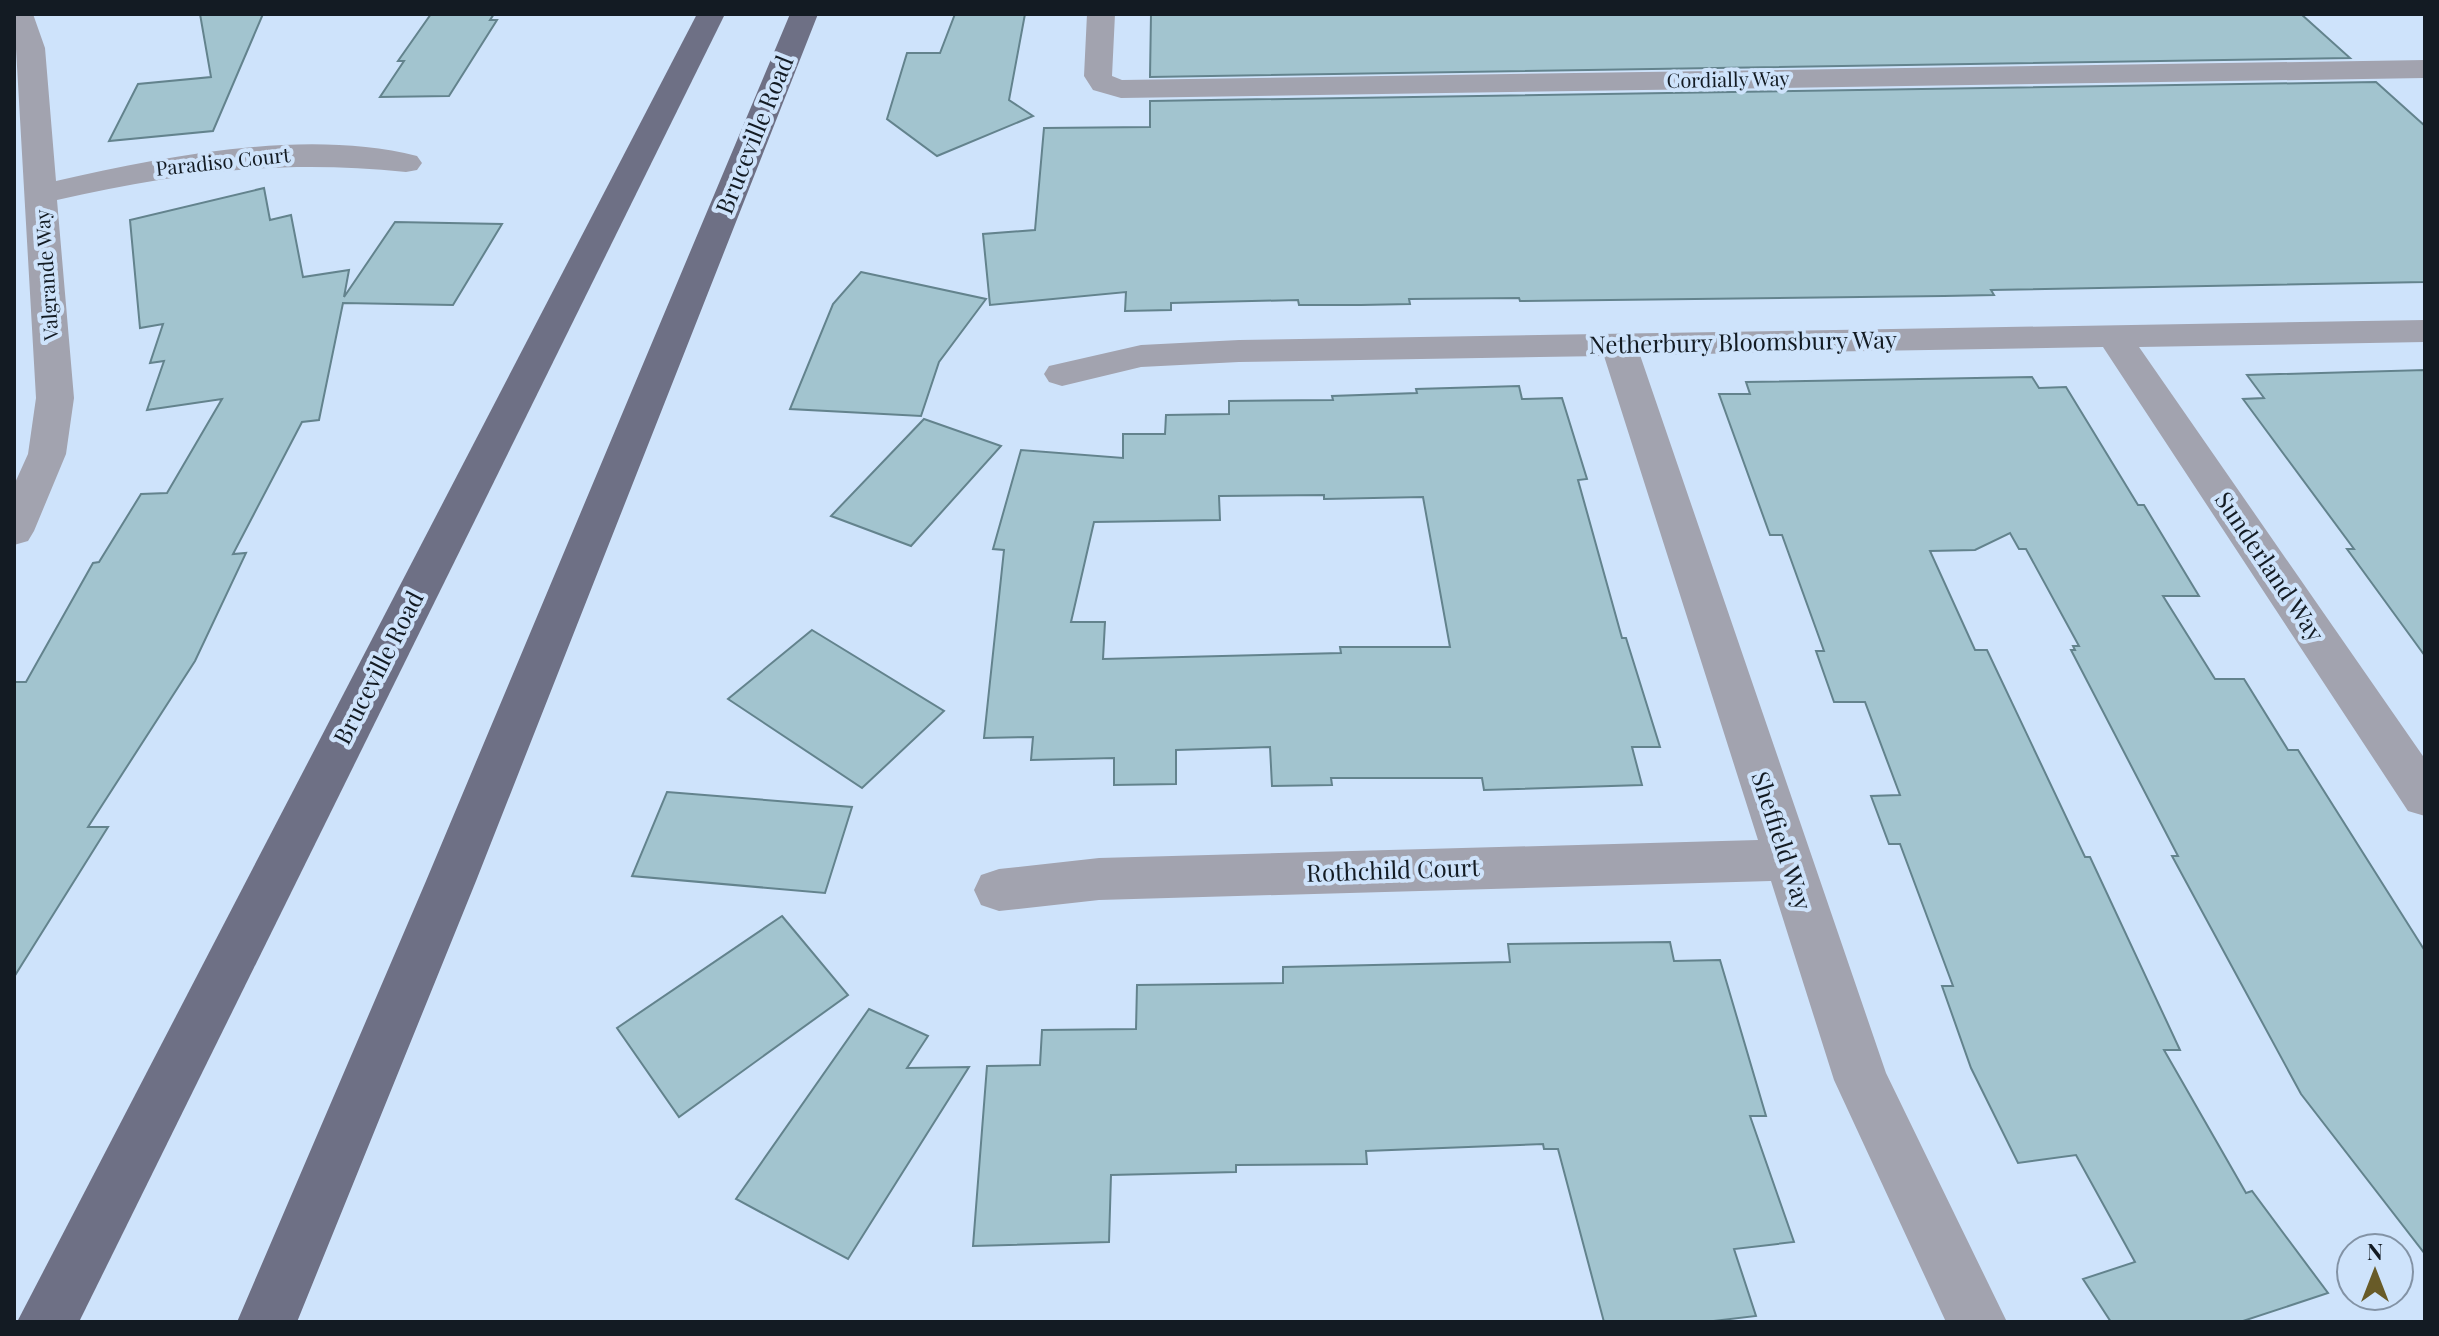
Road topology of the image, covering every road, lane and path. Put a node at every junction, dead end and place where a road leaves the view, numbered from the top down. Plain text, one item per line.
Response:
1 (19, 14) edge
2 (711, 14) edge
3 (804, 14) edge
4 (1101, 14) edge
5 (2425, 69) edge
6 (406, 163) dead end
7 (42, 194) junction
8 (2425, 331) edge
9 (2114, 337) junction
10 (1619, 346) junction
11 (1062, 374) dead end
12 (14, 531) edge
13 (2425, 797) edge
14 (1787, 860) junction
15 (999, 890) dead end
16 (47, 1322) edge
17 (267, 1322) edge
18 (1977, 1322) edge

1 - 7 street, Valgrande Way
2 - 16 main road, Bruceville Road
3 - 17 main road, Bruceville Road
4 - 5 street, Cordially Way
6 - 7 street, Paradiso Court
7 - 12 street, Valgrande Way
8 - 9 street, Netherbury Bloomsbury Way
9 - 10 street, Netherbury Bloomsbury Way
9 - 13 street, Sunderland Way
10 - 11 street, Netherbury Bloomsbury Way
10 - 14 street, Sheffield Way
14 - 15 street, Rothchild Court
14 - 18 street, Sheffield Way

